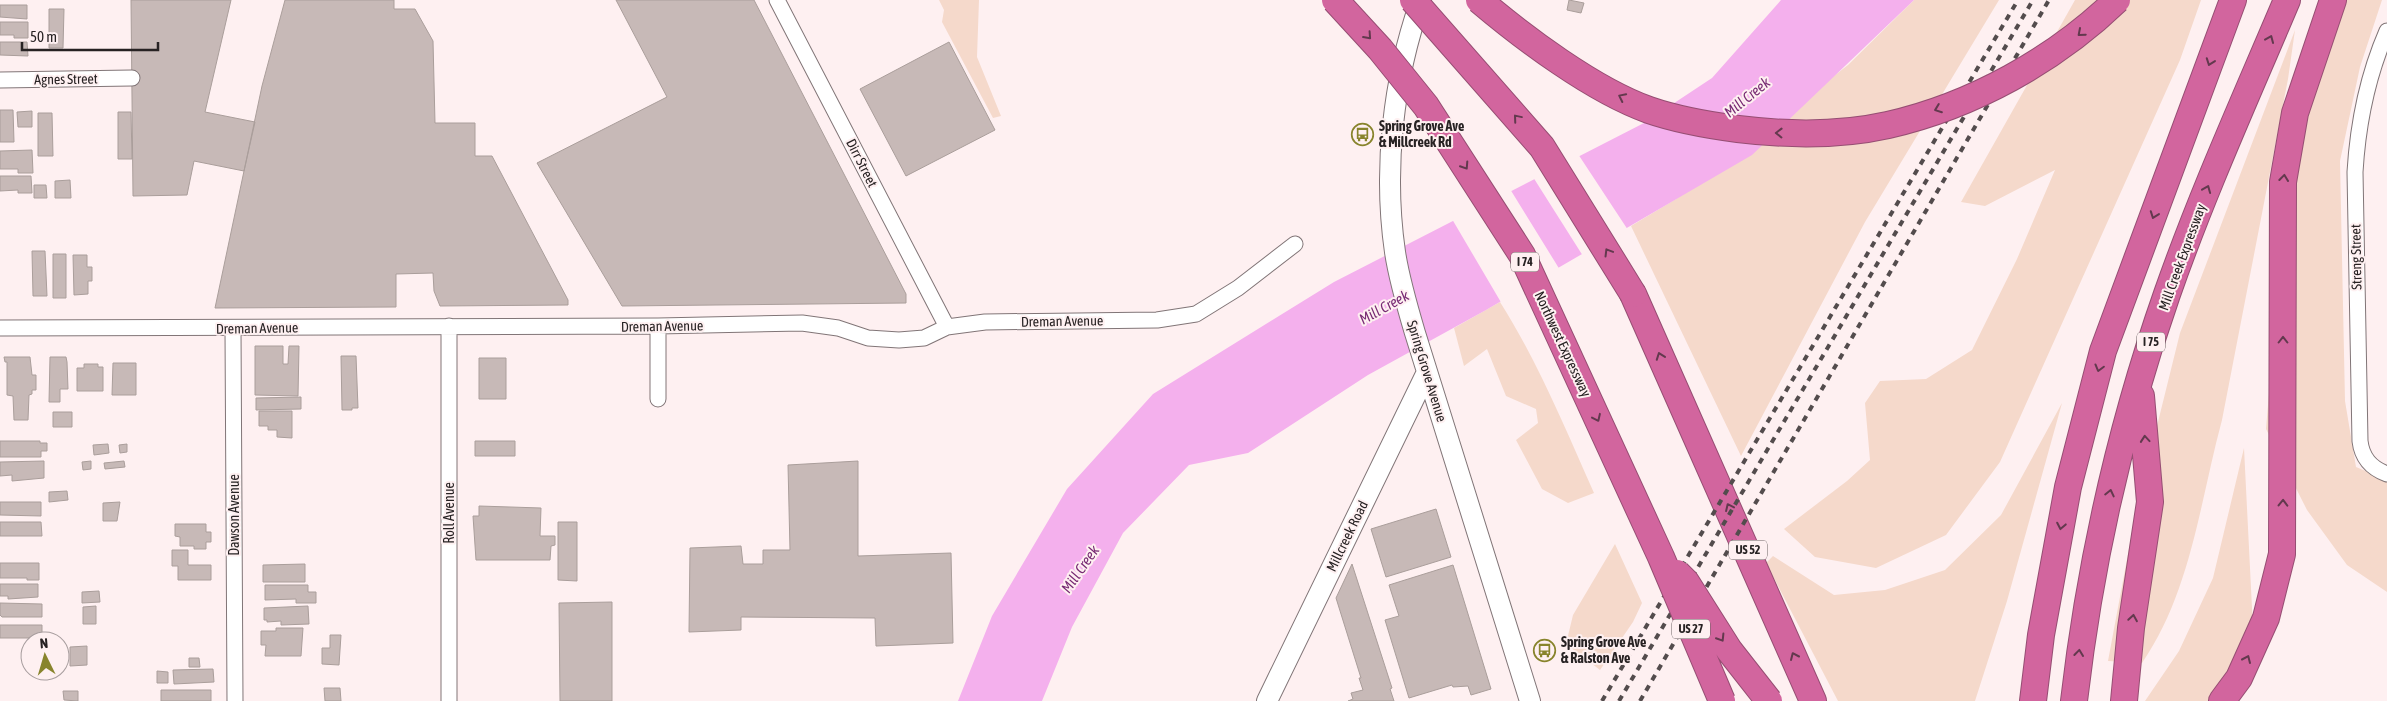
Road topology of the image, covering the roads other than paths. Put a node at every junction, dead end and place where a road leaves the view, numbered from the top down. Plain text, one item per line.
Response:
1 (778, 0) edge
2 (1335, 0) edge
3 (1479, 0) edge
4 (2117, 0) edge
5 (2233, 0) edge
6 (2287, 0) edge
7 (2333, 0) edge
8 (1418, 1) edge
9 (2387, 31) edge
10 (132, 78) dead end
11 (0, 80) edge
12 (1294, 244) dead end
13 (449, 326) junction
14 (658, 326) junction
15 (947, 327) junction
16 (0, 328) edge
17 (233, 329) junction
18 (1428, 372) junction
19 (2140, 378) junction
20 (658, 399) dead end
21 (2387, 474) edge
22 (1661, 557) junction
23 (235, 701) edge
24 (449, 701) edge
25 (1267, 701) edge
26 (1530, 701) edge
27 (1722, 701) edge
28 (1769, 701) edge
29 (1813, 701) edge
30 (2033, 701) edge
31 (2074, 701) edge
32 (2124, 701) edge
33 (2222, 701) edge

1 - 15 street, Dirr Street
2 -> 22 highway, Northwest Expressway / I 74, bridge
4 -> 3 highway, bridge
5 -> 30 highway
19 -> 6 highway, Mill Creek Expressway / I 75
33 -> 7 highway
8 - 18 main road, Spring Grove Avenue
29 -> 8 highway, US 52, bridge
9 - 21 street, Streng Street
10 - 11 street, Agnes Street
12 - 15 street, Dreman Avenue
13 - 14 street, Dreman Avenue
13 - 17 street, Dreman Avenue
13 - 24 street, Roll Avenue
14 - 15 street, Dreman Avenue
14 - 20 street
16 - 17 street, Dreman Avenue
17 - 23 street, Dawson Avenue
18 - 25 main road, Millcreek Road
18 - 26 main road, Spring Grove Avenue
31 -> 19 highway, Mill Creek Expressway / I 75
32 -> 19 highway
22 - 27 highway, US 27, bridge
22 -> 28 highway, bridge

